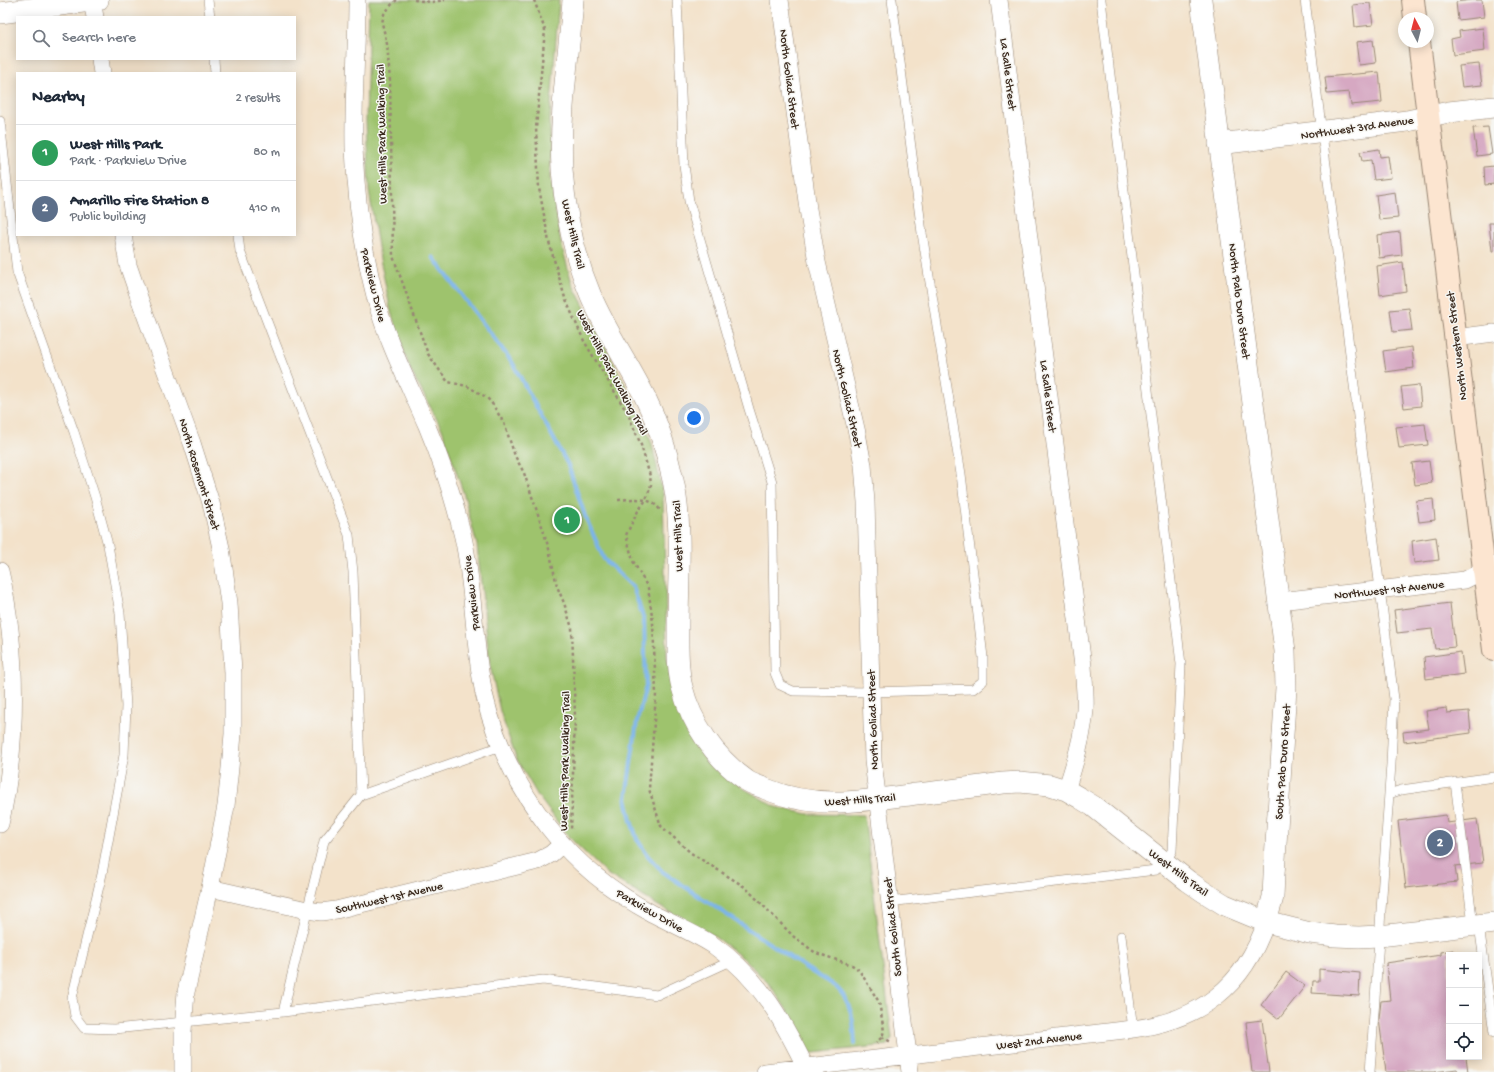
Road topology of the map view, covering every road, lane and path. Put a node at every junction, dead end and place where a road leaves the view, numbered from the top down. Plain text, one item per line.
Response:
1 (208, 0) edge
2 (357, 0) edge
3 (397, 0) edge
4 (414, 0) edge
5 (445, 0) edge
6 (535, 0) edge
7 (573, 0) edge
8 (677, 0) edge
9 (780, 0) edge
10 (892, 0) edge
11 (999, 0) edge
12 (1102, 0) edge
13 (1201, 0) edge
14 (1305, 0) edge
15 (1413, 0) edge
16 (391, 1) edge
17 (95, 6) edge
18 (1414, 12) edge
19 (0, 13) edge
20 (210, 16) edge
21 (1419, 48) edge
22 (100, 60) edge
23 (214, 60) edge
24 (102, 72) edge
25 (215, 72) edge
26 (1494, 107) edge
27 (1429, 116) junction
28 (0, 121) edge
29 (1322, 132) junction
30 (1219, 144) junction
31 (123, 236) edge
32 (238, 236) edge
33 (1494, 333) edge
34 (1455, 338) junction
35 (618, 500) dead end
36 (646, 500) junction
37 (661, 515) dead end
38 (1489, 567) edge
39 (0, 571) edge
40 (1381, 590) junction
41 (1279, 601) junction
42 (1494, 650) edge
43 (871, 692) junction
44 (501, 746) junction
45 (1494, 777) edge
46 (1455, 782) junction
47 (1066, 790) junction
48 (1389, 794) junction
49 (361, 795) junction
50 (877, 799) junction
51 (0, 824) edge
52 (567, 840) junction
53 (1165, 862) junction
54 (210, 888) junction
55 (890, 902) junction
56 (307, 910) junction
57 (1266, 922) junction
58 (1482, 924) edge
59 (1121, 936) dead end
60 (1379, 936) junction
61 (731, 961) junction
62 (283, 1012) junction
63 (1493, 1013) edge
64 (184, 1022) junction
65 (1133, 1029) junction
66 (1494, 1034) edge
67 (882, 1037) junction
68 (894, 1043) dead end
69 (874, 1045) dead end
70 (907, 1055) junction
71 (1371, 1062) junction
72 (806, 1070) edge
73 (183, 1072) edge
74 (765, 1072) edge
75 (910, 1072) edge
76 (1370, 1072) edge
77 (1378, 1072) edge

1 - 20 lane
2 - 44 street, Parkview Drive
3 - 16 path, West Hills Park Walking Trail
4 - 5 path
6 - 36 path, West Hills Park Walking Trail
7 - 50 street, West Hills Trail
8 - 43 lane
9 - 43 street, North Goliad Street
10 - 43 lane
11 - 47 street, La Salle Street
12 - 53 lane
13 - 30 street, North Palo Duro Street
14 - 29 lane
15 - 18 main road
16 - 52 path, West Hills Park Walking Trail
17 - 19 street
21 - 27 main road, North Western Street
22 - 24 street
23 - 25 lane
26 - 27 street, Northwest 3rd Avenue
27 - 29 street, Northwest 3rd Avenue
27 - 34 main road, North Western Street
28 - 64 lane
29 - 30 street, Northwest 3rd Avenue
29 - 40 lane
30 - 41 street, North Palo Duro Street
31 - 54 street, North Rosemont Street
32 - 49 lane
33 - 34 street
34 - 38 main road, North Western Street
35 - 36 path
36 - 37 path
36 - 67 path, West Hills Park Walking Trail
38 - 40 street, Northwest 1st Avenue
38 - 42 main road, North Western Street
39 - 51 street
40 - 41 street, Northwest 1st Avenue
40 - 48 lane
41 - 57 street, South Palo Duro Street
43 - 50 street, North Goliad Street
44 - 49 lane
44 - 52 street, Parkview Drive
45 - 46 lane
46 - 48 lane
46 - 58 lane
47 - 50 street, West Hills Trail
47 - 53 street, West Hills Trail
48 - 60 lane
49 - 56 lane
50 - 55 street, South Goliad Street
52 - 56 street, Southwest 1st Avenue
52 - 61 street, Parkview Drive
53 - 55 lane
53 - 57 street, West Hills Trail
54 - 56 street, Southwest 1st Avenue
54 - 64 street, North Rosemont Street
55 - 70 street, South Goliad Street
56 - 62 lane
57 - 60 street, West Hills Trail
57 - 65 street, West 2nd Avenue
58 - 60 street, West Hills Trail
58 - 63 lane
59 - 65 lane
60 - 71 lane
61 - 62 lane
61 - 72 street, Parkview Drive
62 - 64 lane
63 - 66 lane
64 - 73 street, North Rosemont Street
65 - 70 street, West 2nd Avenue
67 - 68 path
67 - 69 path
70 - 72 street, West 2nd Avenue
70 - 75 street, South Goliad Street
71 - 76 lane
71 - 77 lane
72 - 74 street, West 2nd Avenue

